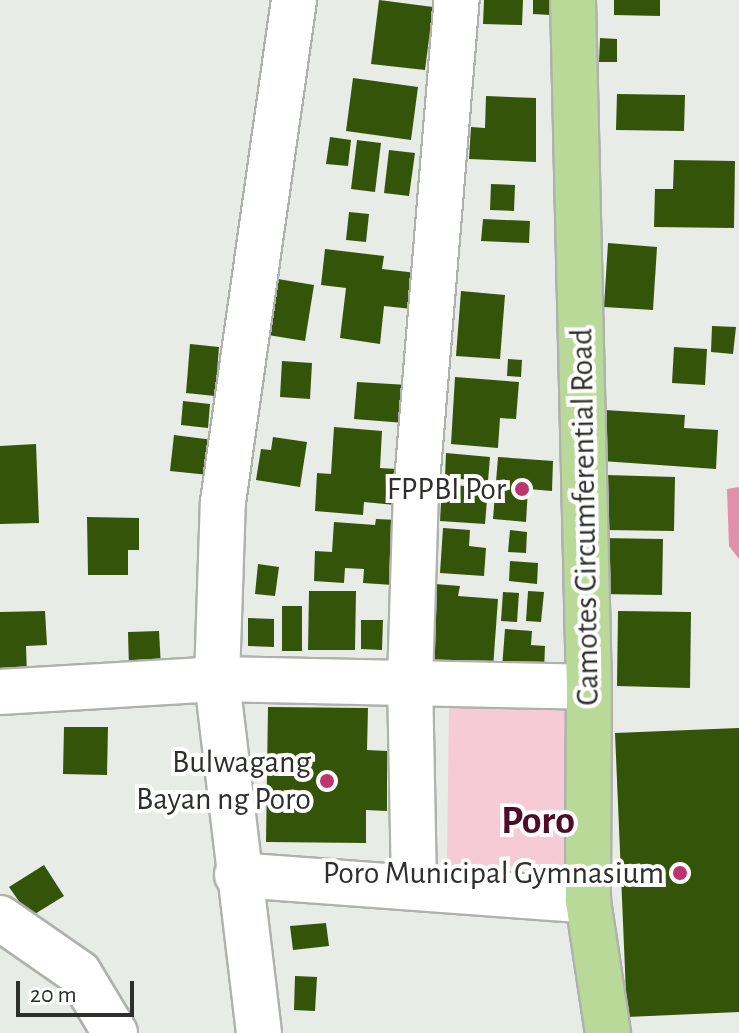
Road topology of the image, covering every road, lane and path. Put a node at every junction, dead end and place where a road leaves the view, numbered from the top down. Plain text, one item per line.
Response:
1 (294, 0) edge
2 (457, 0) edge
3 (573, 0) edge
4 (217, 679) junction
5 (410, 681) junction
6 (589, 687) junction
7 (0, 692) edge
8 (237, 875) junction
9 (414, 886) junction
10 (588, 901) junction
11 (0, 918) edge
12 (115, 1033) edge
13 (259, 1033) edge
14 (608, 1033) edge

1 - 4 street
2 - 5 street
3 - 6 main road, Camotes Circumferential Road
4 - 5 street
4 - 7 street
4 - 8 street
5 - 6 street
5 - 9 street
6 - 10 main road, Camotes Circumferential Road
8 - 9 street
8 - 13 street
9 - 10 street
10 - 14 main road, Camotes Circumferential Road
11 - 12 street

